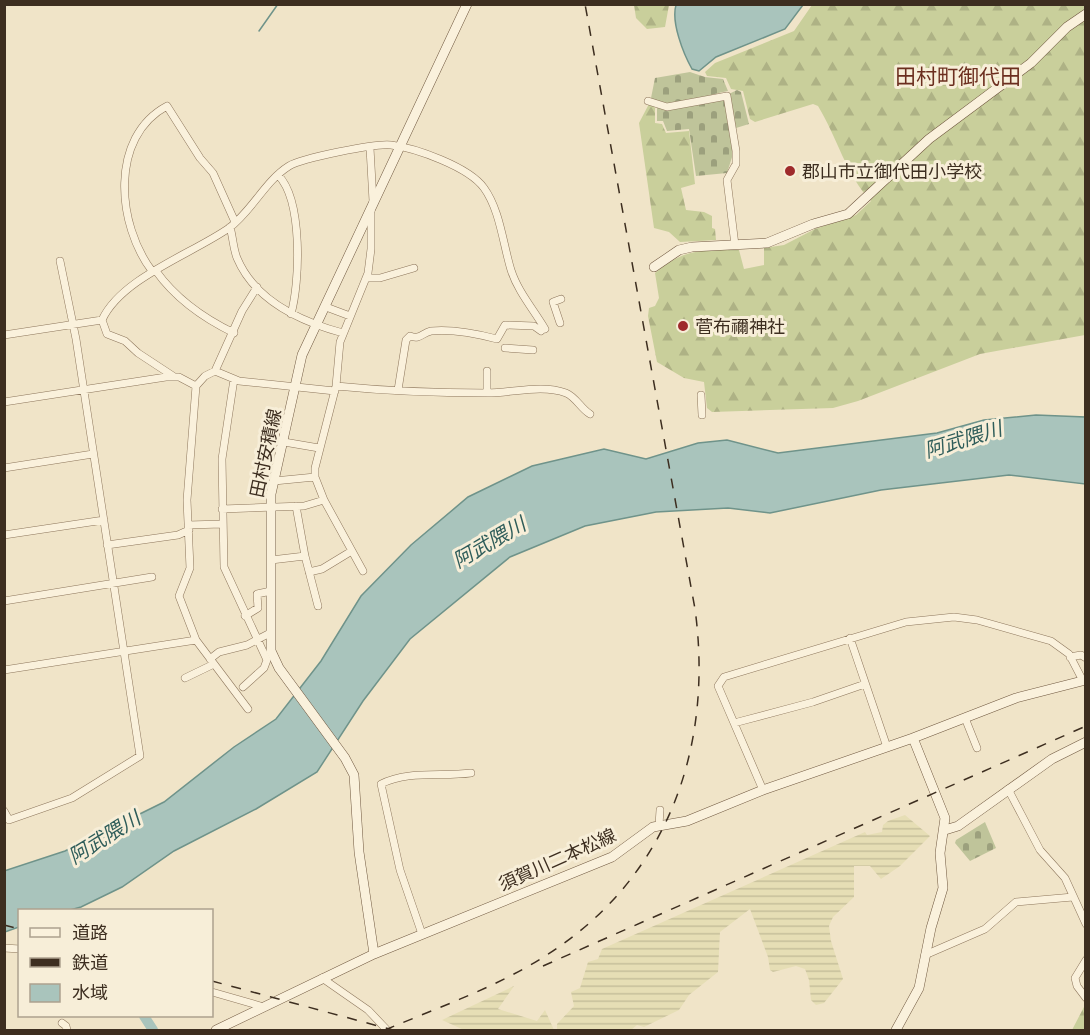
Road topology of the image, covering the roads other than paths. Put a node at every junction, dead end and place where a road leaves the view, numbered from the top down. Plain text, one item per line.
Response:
1 (467, 4) edge
2 (1086, 14) edge
3 (648, 101) dead end
4 (370, 148) junction
5 (401, 148) junction
6 (278, 175) junction
7 (372, 209) junction
8 (232, 225) junction
9 (735, 245) junction
10 (60, 261) dead end
11 (654, 267) dead end
12 (414, 268) dead end
13 (154, 271) junction
14 (366, 278) junction
15 (257, 287) junction
16 (561, 299) dead end
17 (326, 307) junction
18 (291, 314) junction
19 (350, 316) junction
20 (102, 320) junction
21 (560, 323) dead end
22 (73, 325) junction
23 (317, 325) junction
24 (234, 333) junction
25 (343, 333) junction
26 (4, 335) edge
27 (505, 348) dead end
28 (533, 350) dead end
29 (487, 371) dead end
30 (215, 372) junction
31 (173, 376) junction
32 (234, 379) junction
33 (196, 386) junction
34 (295, 387) junction
35 (83, 389) junction
36 (335, 389) junction
37 (398, 390) junction
38 (487, 393) junction
39 (701, 395) dead end
40 (4, 402) edge
41 (590, 414) dead end
42 (702, 415) dead end
43 (284, 442) junction
44 (319, 448) junction
45 (93, 454) junction
46 (4, 468) edge
47 (315, 477) junction
48 (274, 482) junction
49 (324, 500) junction
50 (296, 506) junction
51 (270, 507) junction
52 (222, 509) junction
53 (104, 520) junction
54 (222, 524) junction
55 (188, 527) junction
56 (4, 535) edge
57 (107, 545) junction
58 (350, 552) junction
59 (305, 556) junction
60 (271, 560) junction
61 (309, 572) junction
62 (363, 572) dead end
63 (152, 577) dead end
64 (114, 585) junction
65 (271, 591) junction
66 (4, 601) edge
67 (318, 606) dead end
68 (245, 616) junction
69 (270, 633) junction
70 (258, 638) junction
71 (850, 638) junction
72 (196, 640) junction
73 (123, 651) junction
74 (1070, 657) junction
75 (1086, 658) edge
76 (212, 662) junction
77 (4, 670) edge
78 (185, 678) dead end
79 (1084, 681) edge
80 (865, 684) junction
81 (243, 687) dead end
82 (248, 709) dead end
83 (965, 718) junction
84 (734, 723) junction
85 (913, 738) junction
86 (1086, 742) edge
87 (887, 747) junction
88 (977, 748) dead end
89 (471, 773) dead end
90 (1008, 789) junction
91 (763, 790) junction
92 (660, 810) dead end
93 (4, 811) edge
94 (659, 825) junction
95 (945, 830) junction
96 (1073, 897) junction
97 (1086, 924) edge
98 (422, 934) junction
99 (374, 954) junction
100 (925, 955) junction
101 (1086, 960) edge
102 (322, 978) junction
103 (213, 992) edge
104 (1086, 998) edge
105 (264, 1008) junction
106 (62, 1023) dead end
107 (67, 1030) edge
108 (216, 1030) edge
109 (387, 1030) edge
110 (896, 1030) edge

1 - 5 main road, 田村安積線
2 - 9 main road
3 - 9 street
4 - 5 street
4 - 6 street
4 - 7 street
5 - 7 main road, 田村安積線
5 - 37 street
6 - 8 street
6 - 18 street
7 - 14 street
7 - 17 main road, 田村安積線
8 - 13 street
8 - 13 street
8 - 15 street
9 - 11 main road
10 - 22 street
12 - 14 street
13 - 20 street
13 - 24 street
14 - 19 street
15 - 18 street
15 - 24 street
16 - 21 street
17 - 19 street
17 - 23 main road, 田村安積線
18 - 23 street
19 - 25 street
20 - 22 street
20 - 31 street
22 - 26 street
22 - 35 street
23 - 25 street
23 - 34 main road, 田村安積線
24 - 30 street
25 - 36 street
27 - 28 street
29 - 38 street
30 - 32 street
30 - 33 street
31 - 33 street
31 - 35 street
32 - 34 street
32 - 52 street
33 - 55 street
34 - 36 street
34 - 43 main road, 田村安積線
35 - 40 street
35 - 45 street
36 - 37 street
36 - 44 street
37 - 38 street
38 - 41 street
39 - 42 street
43 - 44 street
43 - 48 main road, 田村安積線
44 - 47 street
45 - 46 street
45 - 53 street
47 - 48 street
47 - 49 street
48 - 51 main road, 田村安積線
49 - 50 street
49 - 58 street
50 - 51 street
50 - 59 street
51 - 52 street
51 - 60 main road, 田村安積線
52 - 54 street
53 - 56 street
53 - 57 street
54 - 55 street
54 - 68 street
55 - 57 street
55 - 72 street
57 - 64 street
58 - 61 street
58 - 62 street
59 - 60 street
59 - 61 street
60 - 65 main road, 田村安積線
61 - 67 street
63 - 64 street
64 - 66 street
64 - 73 street
65 - 68 street
65 - 69 main road, 田村安積線
68 - 70 street
69 - 70 street
69 - 99 main road, 田村安積線
70 - 76 street
70 - 81 street
71 - 74 street
71 - 80 street
71 - 84 street
72 - 73 street
72 - 76 street
73 - 77 street
73 - 93 street
74 - 75 street
74 - 79 street
76 - 78 street
76 - 82 street
79 - 83 main road, 須賀川二本松線
80 - 84 street
80 - 87 street
83 - 85 main road, 須賀川二本松線
83 - 88 street
84 - 91 street
85 - 87 main road, 須賀川二本松線
85 - 95 main road
86 - 90 main road
87 - 91 main road, 須賀川二本松線
89 - 98 street
90 - 95 main road
90 - 96 street
91 - 94 main road, 須賀川二本松線
92 - 94 street
94 - 98 main road, 須賀川二本松線
95 - 100 main road
96 - 97 street
96 - 100 street
98 - 99 main road, 須賀川二本松線
99 - 102 main road, 須賀川二本松線
100 - 110 main road
101 - 104 street
102 - 105 main road, 須賀川二本松線
102 - 109 street
103 - 105 street
105 - 108 main road, 須賀川二本松線
106 - 107 street

